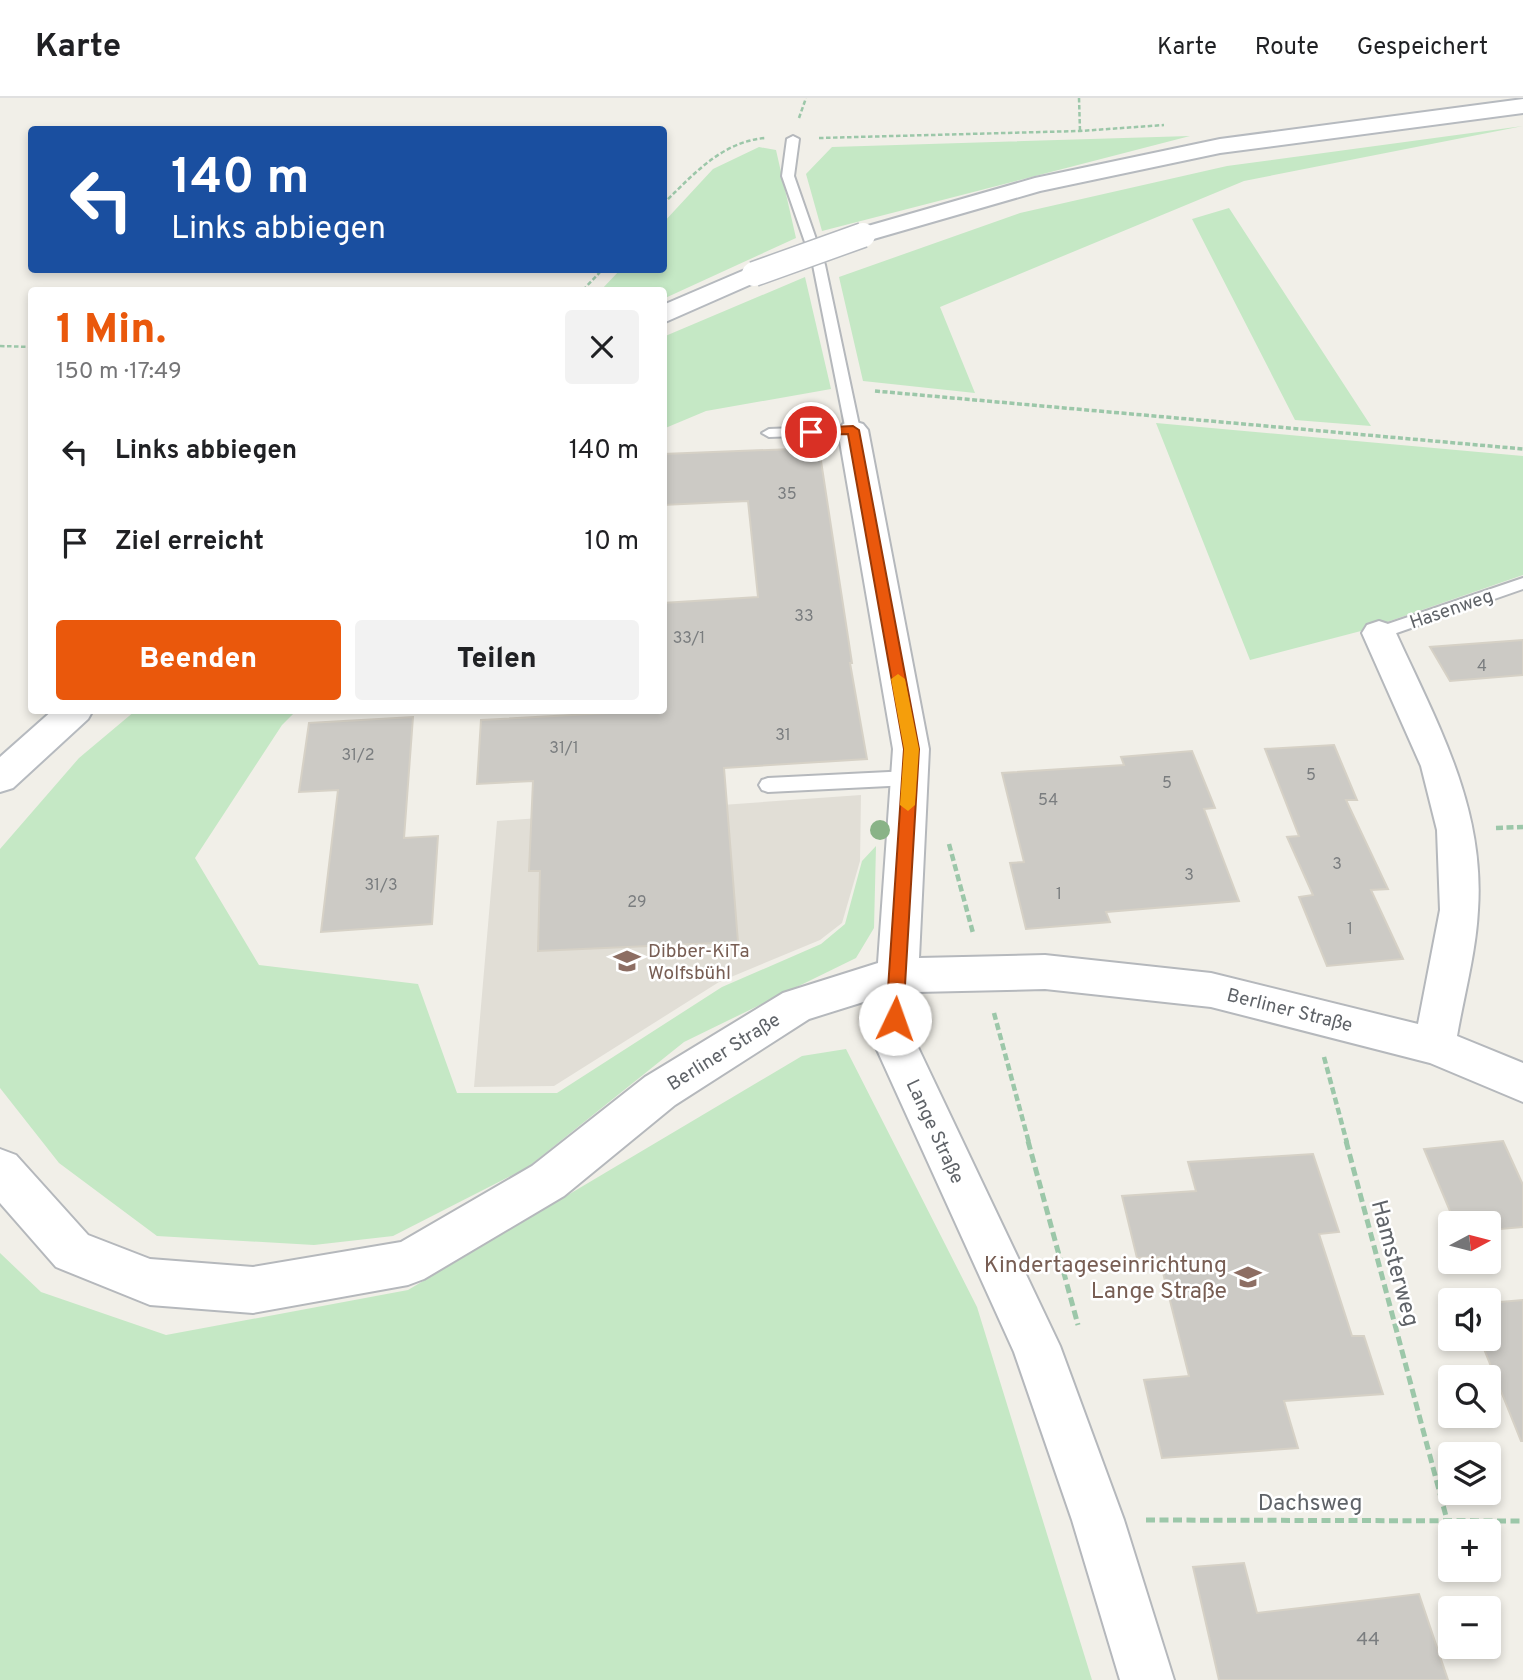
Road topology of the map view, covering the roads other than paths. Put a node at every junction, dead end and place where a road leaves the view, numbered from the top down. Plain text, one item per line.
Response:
1 (1523, 106) edge
2 (793, 139) road end
3 (667, 313) edge
4 (853, 430) junction
5 (769, 433) dead end
6 (1523, 583) edge
7 (1379, 633) joint
8 (72, 714) edge
9 (0, 778) edge
10 (909, 778) junction
11 (768, 785) dead end
12 (897, 975) junction
13 (1435, 1046) junction
14 (1523, 1083) edge
15 (0, 1170) edge
16 (1147, 1680) edge

1 - 3 street, bridge
2 - 4 lane
4 - 5 lane
4 - 10 street, Lange Straße
6 - 7 lane, Hasenweg
7 - 13 street
8 - 9 street
10 - 11 lane
10 - 12 street, Lange Straße
12 - 13 street, Berliner Straße
12 - 15 street, Berliner Straße
12 - 16 street, Lange Straße
13 - 14 street, Berliner Straße

